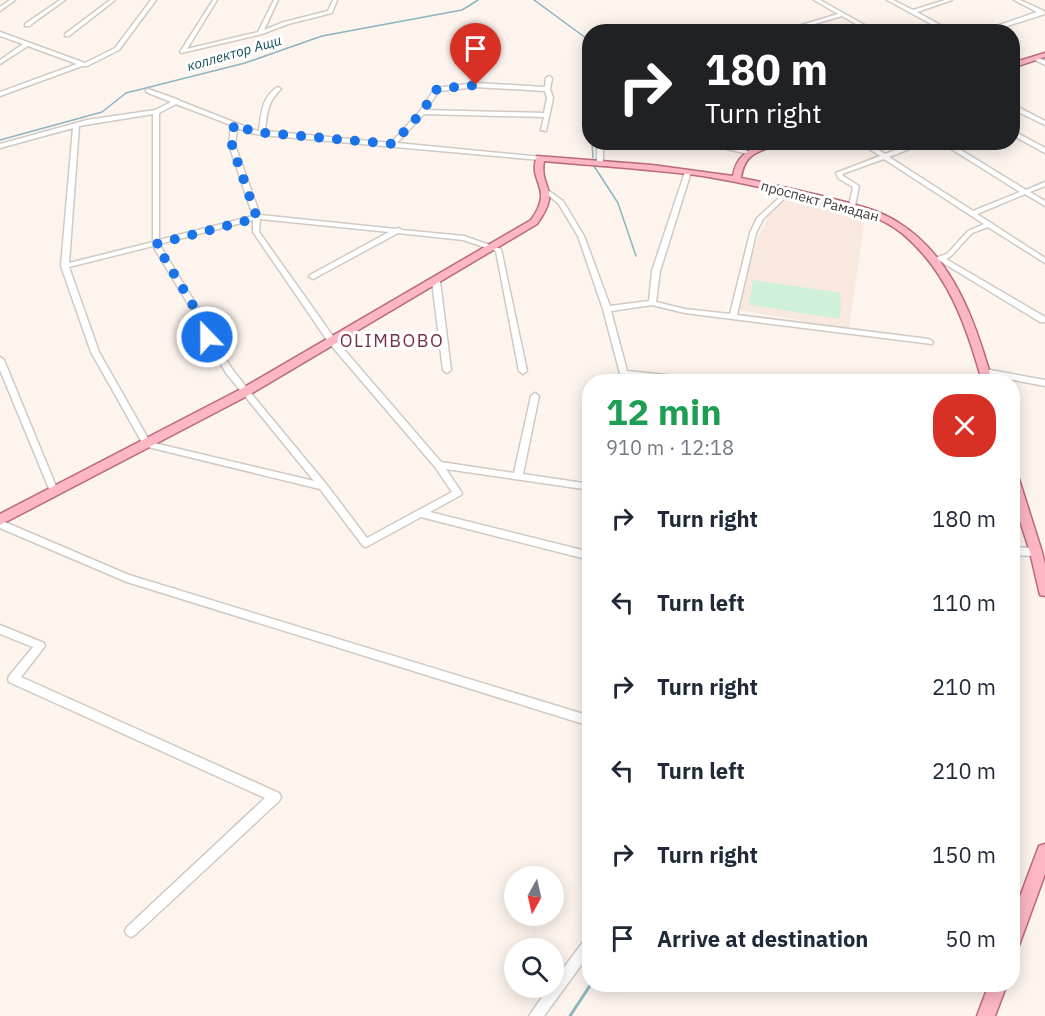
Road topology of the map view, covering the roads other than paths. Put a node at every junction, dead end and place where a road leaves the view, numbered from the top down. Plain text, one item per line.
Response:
1 (14, 0) edge
2 (63, 0) edge
3 (113, 0) edge
4 (154, 0) edge
5 (215, 0) edge
6 (276, 0) edge
7 (335, 0) edge
8 (816, 0) edge
9 (889, 0) edge
10 (951, 0) edge
11 (1016, 0) edge
12 (0, 9) edge
13 (1043, 11) edge
14 (913, 12) junction
15 (843, 14) junction
16 (808, 24) edge
17 (861, 24) edge
18 (936, 24) edge
19 (1005, 24) edge
20 (27, 26) dead end
21 (260, 33) junction
22 (0, 34) edge
23 (67, 35) dead end
24 (27, 44) junction
25 (1045, 55) edge
26 (1035, 58) junction
27 (0, 62) edge
28 (1020, 63) edge
29 (1045, 63) edge
30 (82, 64) junction
31 (549, 78) dead end
32 (278, 89) dead end
33 (547, 89) junction
34 (148, 91) dead end
35 (0, 94) edge
36 (177, 101) junction
37 (1020, 111) edge
38 (156, 112) junction
39 (422, 112) junction
40 (546, 115) junction
41 (1045, 123) edge
42 (234, 124) junction
43 (76, 125) junction
44 (544, 130) dead end
45 (262, 133) junction
46 (1020, 137) edge
47 (393, 144) junction
48 (0, 146) edge
49 (600, 150) edge
50 (738, 150) edge
51 (754, 150) edge
52 (874, 150) edge
53 (903, 150) edge
54 (956, 150) edge
55 (1045, 151) edge
56 (748, 152) junction
57 (884, 157) junction
58 (540, 158) junction
59 (600, 164) junction
60 (688, 172) junction
61 (737, 179) junction
62 (1045, 184) edge
63 (789, 191) junction
64 (547, 192) junction
65 (1024, 192) junction
66 (1045, 204) edge
67 (852, 206) junction
68 (971, 214) junction
69 (257, 218) junction
70 (988, 225) junction
71 (399, 230) junction
72 (156, 244) junction
73 (495, 246) junction
74 (937, 260) junction
75 (1045, 261) edge
76 (65, 266) junction
77 (313, 277) dead end
78 (436, 281) junction
79 (652, 303) junction
80 (607, 309) junction
81 (734, 317) junction
82 (1045, 319) edge
83 (332, 341) junction
84 (929, 342) dead end
85 (0, 360) edge
86 (447, 370) dead end
87 (523, 371) dead end
88 (624, 374) edge
89 (985, 374) edge
90 (1020, 379) edge
91 (1045, 382) edge
92 (245, 392) junction
93 (535, 396) dead end
94 (147, 444) junction
95 (438, 465) junction
96 (518, 476) junction
97 (582, 486) edge
98 (324, 487) junction
99 (54, 491) junction
100 (1020, 501) edge
101 (419, 513) junction
102 (0, 522) edge
103 (1020, 551) edge
104 (1036, 552) junction
105 (582, 554) edge
106 (1045, 591) edge
107 (0, 630) edge
108 (582, 719) edge
109 (1045, 852) edge
110 (1020, 920) edge
111 (130, 931) dead end
112 (582, 953) edge
113 (995, 992) edge
114 (536, 1016) edge
115 (986, 1016) edge

1 - 12 street
2 - 20 street
3 - 23 street
4 - 30 street
5 - 21 street
6 - 21 street
7 - 21 street
8 - 15 street
9 - 14 street
10 - 14 street
11 - 13 street
13 - 19 street
14 - 18 street
15 - 16 street
15 - 17 street
22 - 24 street
24 - 27 street
24 - 30 street
25 - 26 main road
26 - 28 main road
26 - 29 street
30 - 35 street
31 - 33 street
32 - 45 street
33 - 39 street
33 - 40 street
34 - 36 street
36 - 38 street
36 - 42 street
37 - 41 street
38 - 43 street
38 - 72 street
39 - 40 street
39 - 47 street
40 - 44 street
42 - 45 street
42 - 69 street
43 - 48 street
43 - 76 street
45 - 47 street
46 - 55 street
47 - 58 street
49 - 59 street
50 - 56 street
51 - 56 main road
52 - 57 street
53 - 57 street
54 - 65 street
56 - 61 main road
57 - 67 street
57 - 68 street
58 - 59 main road, проспект Рамадан
58 - 64 main road
59 - 60 main road, проспект Рамадан
60 - 61 main road, проспект Рамадан
60 - 79 street
61 - 63 main road, проспект Рамадан
62 - 65 street
63 - 67 main road, проспект Рамадан
63 - 81 street
64 - 73 main road
64 - 80 street
65 - 66 street
65 - 68 street
67 - 74 main road, проспект Рамадан
68 - 70 street
69 - 71 street
69 - 72 street
69 - 83 street
70 - 74 street
70 - 75 street
71 - 73 street
71 - 77 street
72 - 76 street
72 - 92 street
73 - 78 main road
73 - 87 street
74 - 82 street
74 - 89 main road, проспект Рамадан
76 - 94 street
78 - 83 main road
78 - 86 street
79 - 80 street
79 - 81 street
80 - 88 street
81 - 84 street
83 - 92 main road
83 - 95 street
85 - 99 street
90 - 91 street
92 - 94 main road
92 - 98 street
93 - 96 street
94 - 98 street
94 - 99 main road
95 - 96 street
95 - 101 street
96 - 97 street
98 - 101 street
99 - 102 main road
100 - 104 main road
101 - 105 street
102 - 108 street
103 - 104 street
104 - 106 main road
107 - 111 street
109 - 110 main road
112 - 114 street
113 - 115 main road

